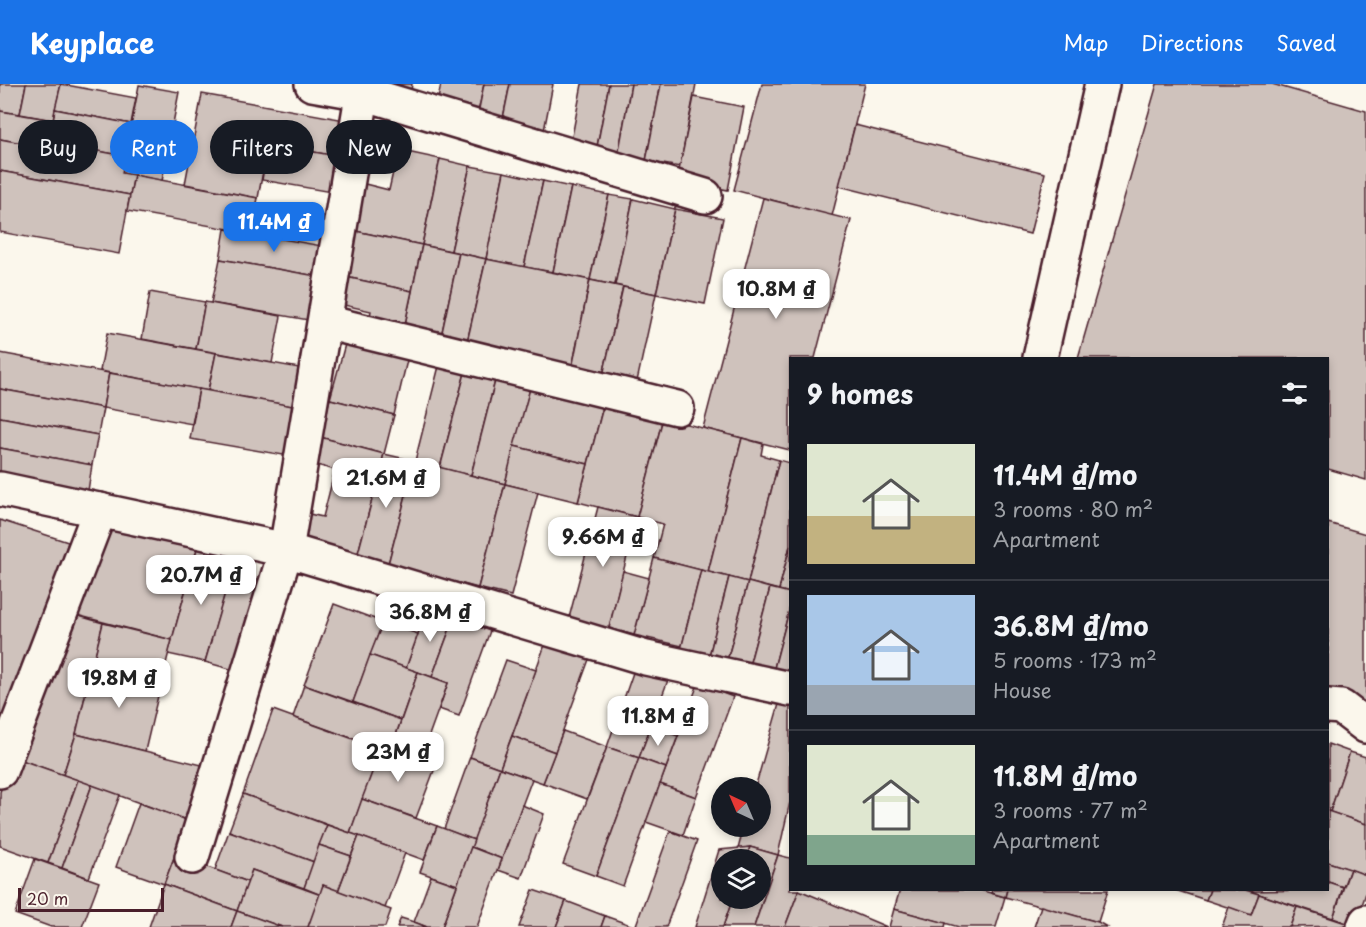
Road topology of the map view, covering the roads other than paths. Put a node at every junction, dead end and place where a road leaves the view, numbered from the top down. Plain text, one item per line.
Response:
1 (312, 84) edge
2 (1102, 84) edge
3 (364, 89) edge
4 (705, 196) dead end
5 (325, 322) junction
6 (1040, 357) edge
7 (677, 408) dead end
8 (0, 489) edge
9 (100, 510) junction
10 (286, 550) junction
11 (789, 689) edge
12 (1329, 706) edge
13 (1366, 726) edge
14 (0, 771) edge
15 (192, 857) dead end
16 (1366, 922) edge
17 (1364, 927) edge

1 - 3 street
2 - 6 street
3 - 4 street
3 - 5 street
5 - 7 street
5 - 10 street
8 - 9 street
9 - 10 street
9 - 14 street
10 - 11 street
10 - 15 street
12 - 13 street
16 - 17 street

